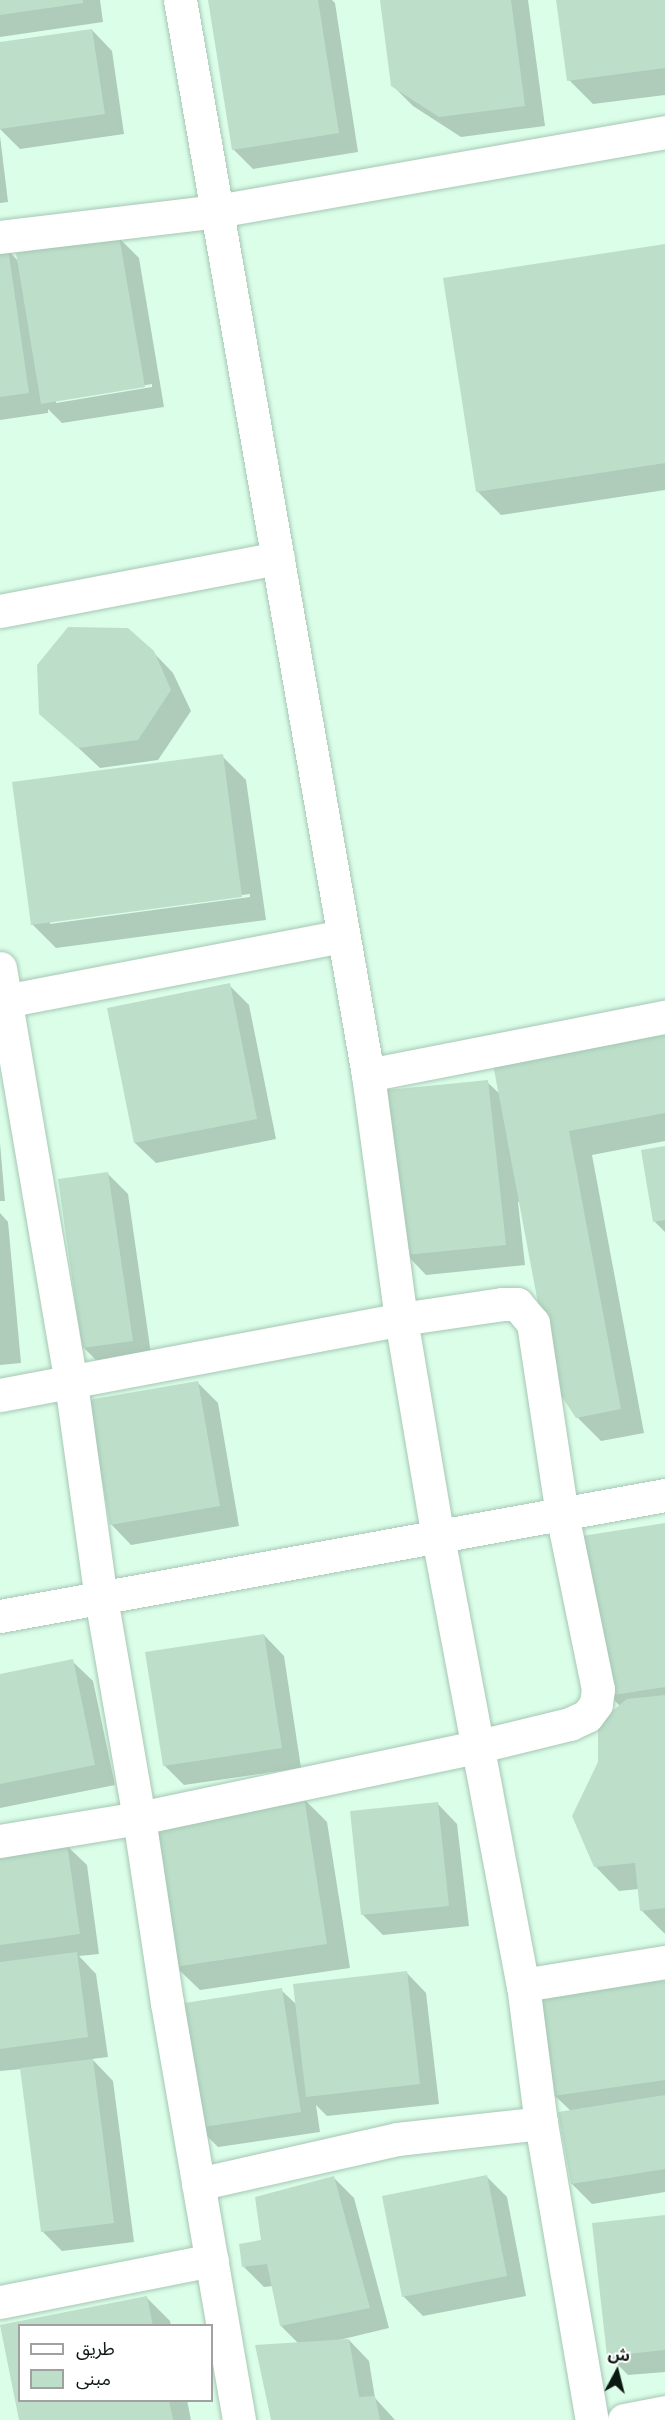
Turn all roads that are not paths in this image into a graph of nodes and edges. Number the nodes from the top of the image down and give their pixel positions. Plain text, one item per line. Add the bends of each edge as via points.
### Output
1 (180, 0) edge
2 (665, 132) edge
3 (218, 211) junction
4 (0, 237) edge
5 (278, 558) junction
6 (0, 611) edge
7 (343, 936) junction
8 (0, 968) edge
9 (3, 1002) edge
10 (665, 1017) edge
11 (368, 1075) junction
12 (401, 1319) junction
13 (71, 1383) junction
14 (0, 1395) edge
15 (665, 1495) edge
16 (562, 1514) junction
17 (438, 1537) junction
18 (101, 1598) junction
19 (0, 1616) edge
20 (476, 1747) junction
21 (140, 1818) junction
22 (0, 1841) edge
23 (665, 1962) edge
24 (523, 1985) junction
25 (541, 2123) junction
26 (198, 2184) junction
27 (212, 2260) junction
28 (0, 2302) edge
29 (665, 2412) edge
30 (239, 2420) edge
31 (592, 2420) edge
32 (624, 2420) edge

1 - 3 street
2 - 3 street
3 - 4 street
3 - 5 street
5 - 6 street
5 - 7 street
7 - 9 street
7 - 11 street
8 - 9 street
9 - 13 street
10 - 11 street
11 - 12 street
12 - 13 street
12 - 16 street via 502,1304 517,1304 527,1313 533,1323
12 - 17 street
13 - 14 street
13 - 18 street
15 - 16 street
16 - 17 street
16 - 20 street via 598,1689 596,1704 587,1716 570,1724
17 - 18 street
17 - 20 street
18 - 19 street
18 - 21 street
20 - 21 street
20 - 24 street
21 - 22 street
21 - 26 street
23 - 24 street
24 - 25 street
25 - 26 street via 397,2139
25 - 31 street
26 - 27 street
27 - 28 street
27 - 30 street
29 - 32 street

